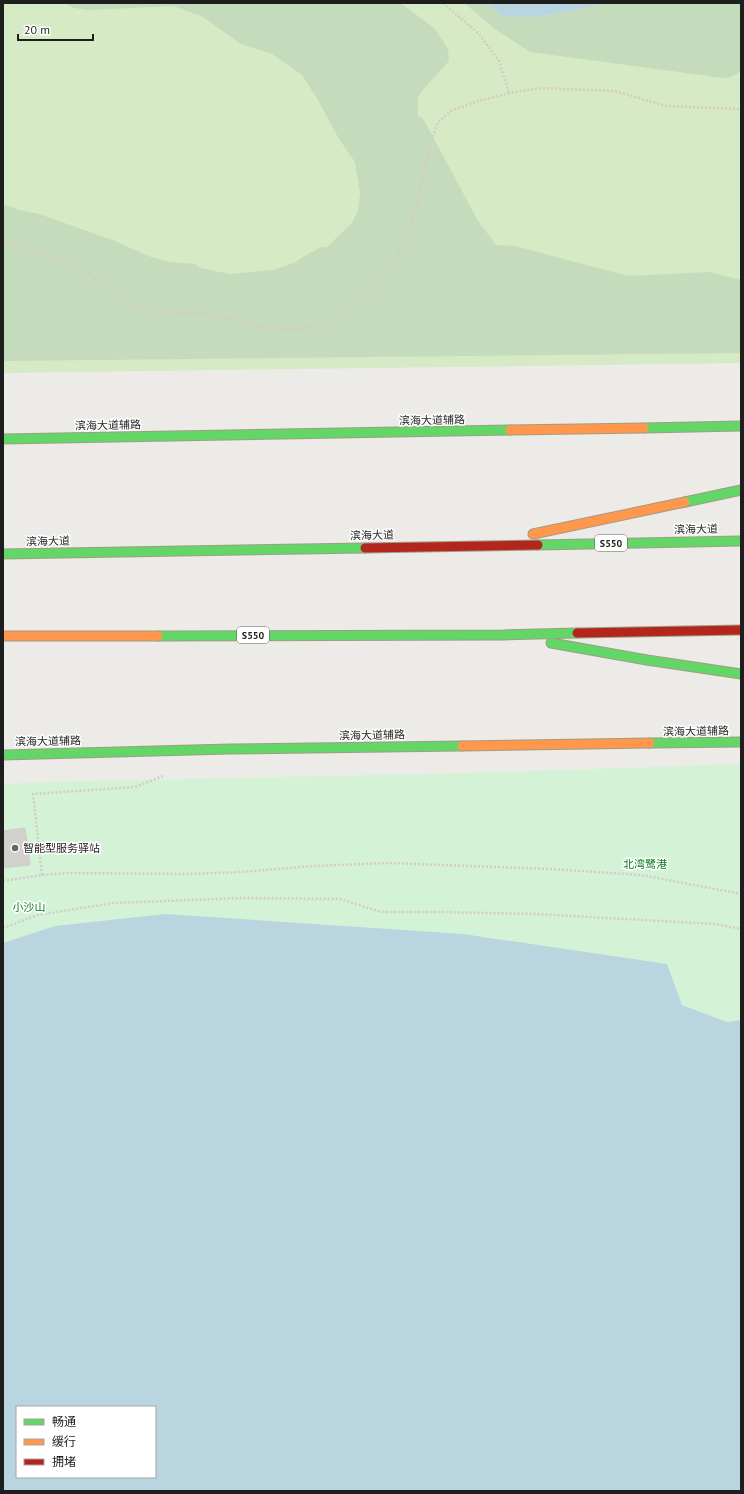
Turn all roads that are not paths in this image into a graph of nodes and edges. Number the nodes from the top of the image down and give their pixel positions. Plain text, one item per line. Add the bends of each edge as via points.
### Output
1 (741, 426) edge
2 (3, 439) edge
3 (741, 490) edge
4 (741, 541) edge
5 (481, 545) junction
6 (3, 554) edge
7 (741, 630) edge
8 (503, 635) junction
9 (3, 636) edge
10 (741, 674) edge
11 (741, 742) edge
12 (3, 755) edge

1 - 2 main road, 滨海大道辅路
3 - 5 main road
4 - 5 main road, 滨海大道 / S550
5 - 6 main road, 滨海大道 / S550
7 - 8 main road, S550
8 - 9 main road, S550
8 - 10 main road
11 - 12 main road, 滨海大道辅路 via 230,749

